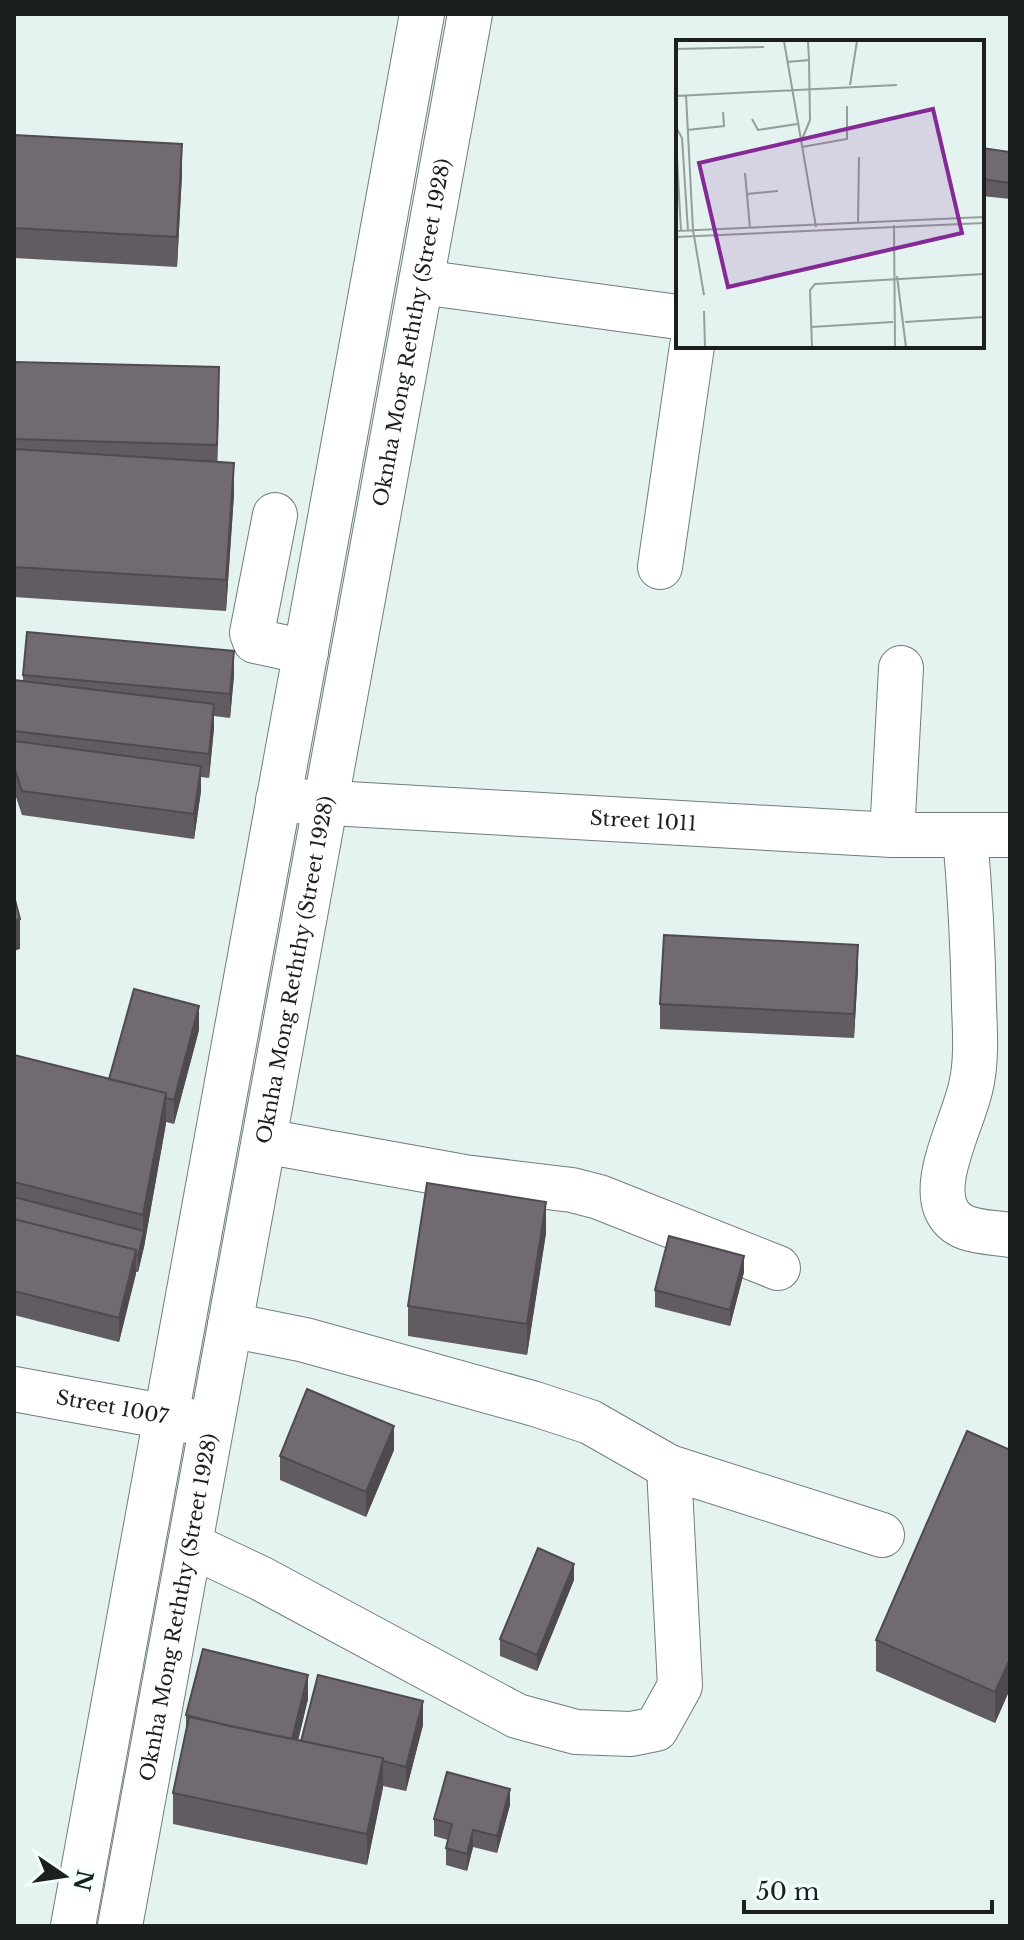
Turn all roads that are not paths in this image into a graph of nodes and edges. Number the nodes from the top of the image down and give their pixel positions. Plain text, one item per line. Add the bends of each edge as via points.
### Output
1 (422, 14) edge
2 (470, 14) edge
3 (421, 282) junction
4 (676, 317) edge
5 (692, 348) edge
6 (275, 515) dead end
7 (660, 567) dead end
8 (306, 652) junction
9 (901, 668) dead end
10 (278, 800) junction
11 (326, 803) junction
12 (892, 835) junction
13 (996, 838) edge
14 (264, 1141) junction
15 (1010, 1235) edge
16 (778, 1268) dead end
17 (230, 1325) junction
18 (14, 1389) edge
19 (166, 1417) junction
20 (211, 1425) junction
21 (669, 1467) junction
22 (882, 1535) dead end
23 (190, 1545) junction
24 (73, 1926) edge
25 (120, 1926) edge

1 - 8 main road
2 - 3 main road, Oknha Mong Reththy (Street 1928)
3 - 4 main road
3 - 11 main road, Oknha Mong Reththy (Street 1928)
5 - 7 main road
6 - 8 main road via 252,633 255,641
8 - 10 main road
9 - 12 main road
10 - 11 main road, Street 1011
10 - 19 main road
11 - 12 main road, Street 1011
11 - 14 main road, Oknha Mong Reththy (Street 1928)
12 - 13 main road, Street 1011
13 - 15 main road via 973,935 972,1083 942,1179 945,1207 961,1228
14 - 16 main road via 464,1177 572,1190
14 - 17 main road, Oknha Mong Reththy (Street 1928)
17 - 20 main road, Oknha Mong Reththy (Street 1928)
17 - 21 main road via 305,1340 535,1404 590,1422
18 - 19 main road, Street 1007
19 - 20 main road, Street 1007
19 - 24 main road
20 - 23 main road, Oknha Mong Reththy (Street 1928)
21 - 22 main road
21 - 23 main road via 680,1686 656,1729 631,1734 576,1732 517,1716
23 - 25 main road, Oknha Mong Reththy (Street 1928)

